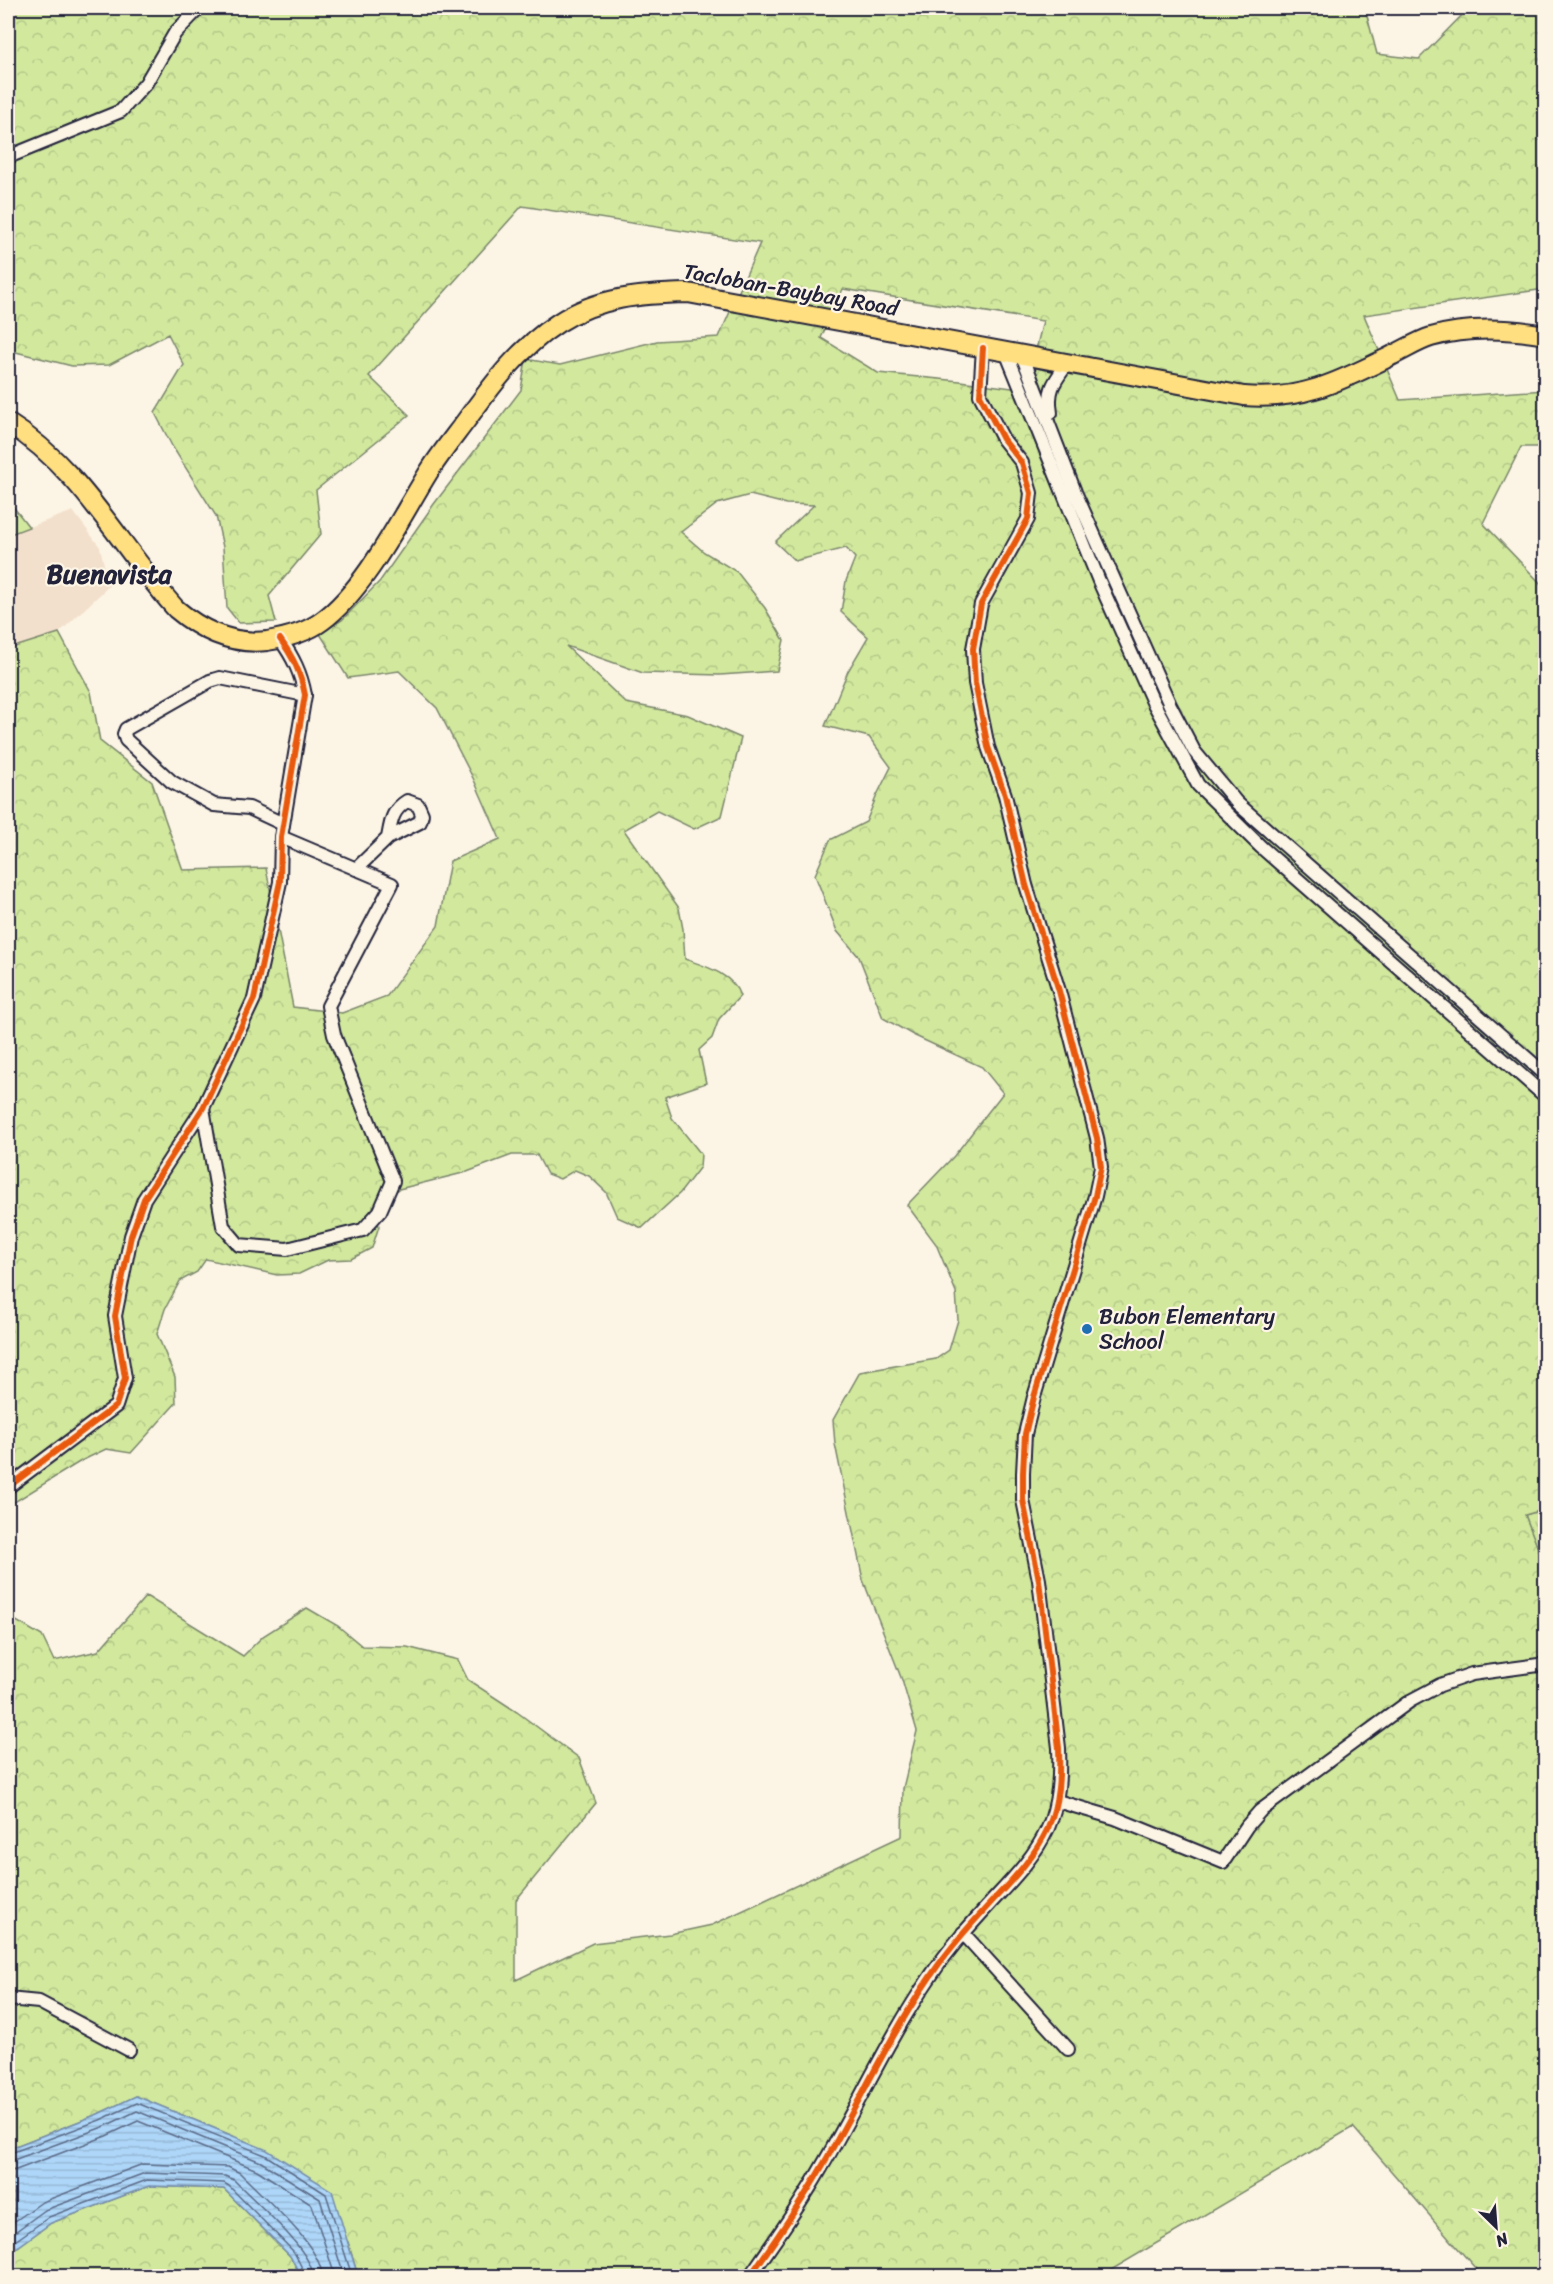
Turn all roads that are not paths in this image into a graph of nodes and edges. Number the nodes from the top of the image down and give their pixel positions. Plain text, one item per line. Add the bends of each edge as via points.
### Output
1 (199, 8) edge
2 (8, 157) edge
3 (1545, 335) edge
4 (983, 348) junction
5 (1014, 354) junction
6 (1067, 363) junction
7 (8, 423) edge
8 (1057, 444) junction
9 (1070, 494) junction
10 (280, 639) junction
11 (305, 695) junction
12 (282, 830) junction
13 (388, 838) dead end
14 (356, 869) junction
15 (1545, 1075) edge
16 (1545, 1096) edge
17 (203, 1108) junction
18 (8, 1486) edge
19 (1545, 1664) edge
20 (1057, 1801) junction
21 (963, 1933) junction
22 (8, 2000) edge
23 (1068, 2049) dead end
24 (129, 2050) dead end
25 (750, 2277) edge

1 - 2 street via 175,33 147,83 122,111
3 - 6 highway, Tacloban-Baybay Road via 1491,328 1430,338 1332,385 1267,398
4 - 5 highway, Tacloban-Baybay Road
4 - 10 highway, Tacloban-Baybay Road via 688,292 619,297 576,312 520,352 490,388 432,467 367,572 338,609 302,633
4 - 20 street via 980,394 1003,439 1022,463 1031,493 1028,519 981,604 973,649 975,683 988,747 1059,991 1101,1167 1025,1434 1023,1500 1039,1580 1059,1748
5 - 6 highway, Tacloban-Baybay Road
5 - 8 street
5 - 9 street
6 - 8 street via 1051,388 1049,399
7 - 10 highway, Tacloban-Baybay Road via 28,435 76,482 160,592 193,624 235,640
8 - 9 street
9 - 15 street via 1194,751 1237,803
9 - 16 street via 1099,581 1153,702 1198,785 1261,847
10 - 11 street via 294,658
11 - 12 street
11 - 12 street via 220,678 126,729 124,734 172,782 214,805 249,808
12 - 14 street
12 - 17 street via 280,882 254,999
13 - 14 street
14 - 17 street via 392,884 328,1006 334,1035 393,1181 380,1211 363,1230 287,1249 239,1245 223,1226
17 - 18 street via 144,1199 131,1236 115,1316 124,1378 116,1406
19 - 20 street via 1472,1674 1410,1701 1260,1811 1223,1862 1115,1818
20 - 21 street via 1034,1853
21 - 23 street
21 - 25 street via 902,2020 820,2171
22 - 24 street via 39,2002

